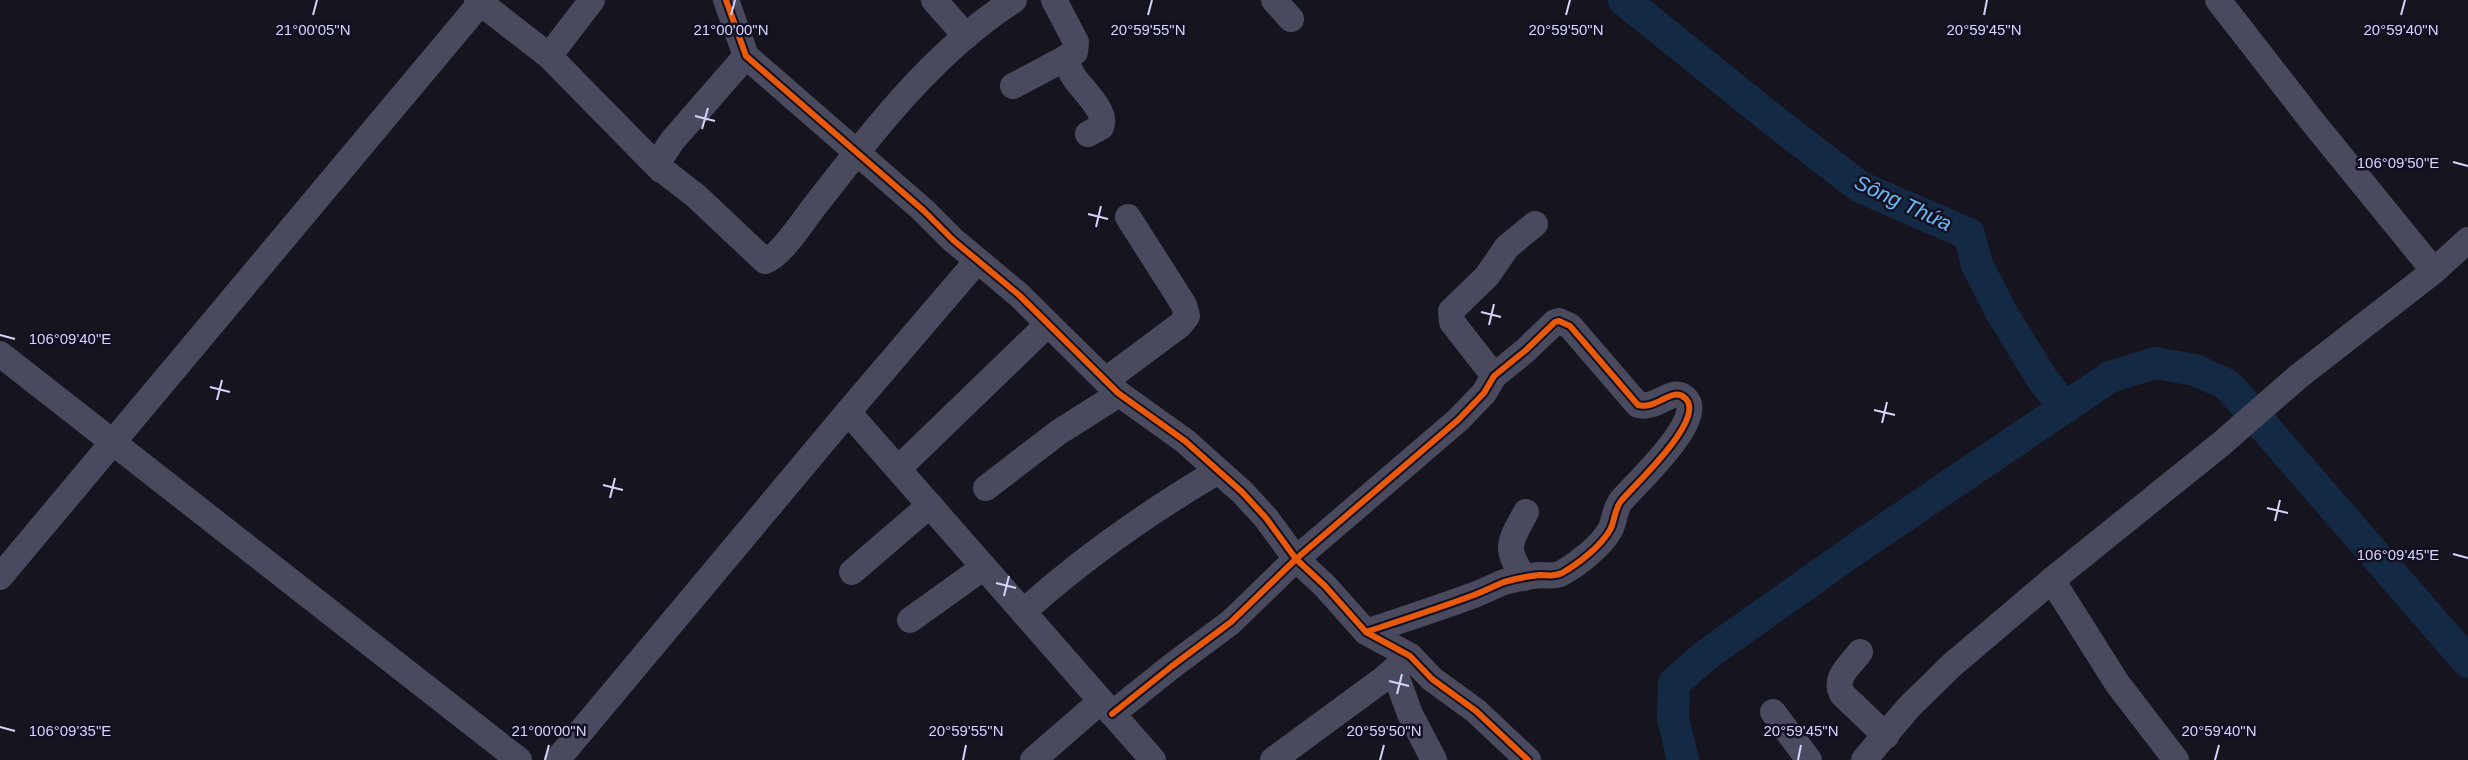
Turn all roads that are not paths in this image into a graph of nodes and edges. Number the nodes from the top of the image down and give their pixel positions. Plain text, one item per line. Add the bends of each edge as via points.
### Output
1 (592, 0) edge
2 (726, 0) edge
3 (934, 0) edge
4 (1014, 0) edge
5 (1054, 0) edge
6 (1274, 0) edge
7 (2218, 0) edge
8 (480, 1) edge
9 (1291, 19) dead end
10 (966, 36) junction
11 (549, 56) junction
12 (746, 56) junction
13 (1064, 59) junction
14 (1013, 86) dead end
15 (1088, 134) dead end
16 (856, 153) junction
17 (661, 170) junction
18 (1128, 217) dead end
19 (1535, 224) dead end
20 (2468, 240) edge
21 (977, 261) junction
22 (2434, 271) junction
23 (1047, 325) junction
24 (0, 354) edge
25 (1494, 376) junction
26 (1112, 386) junction
27 (848, 412) junction
28 (112, 443) junction
29 (899, 468) junction
30 (1218, 471) junction
31 (986, 488) dead end
32 (930, 505) junction
33 (1526, 512) dead end
34 (1296, 560) junction
35 (984, 567) junction
36 (852, 572) dead end
37 (0, 577) edge
38 (1524, 578) junction
39 (2052, 580) junction
40 (1023, 612) junction
41 (909, 620) dead end
42 (1366, 632) junction
43 (1860, 652) dead end
44 (1402, 663) junction
45 (1107, 708) junction
46 (1773, 712) dead end
47 (1886, 736) junction
48 (519, 760) edge
49 (557, 760) edge
50 (1033, 760) edge
51 (1153, 760) edge
52 (1273, 760) edge
53 (1434, 760) edge
54 (1528, 760) edge
55 (1809, 760) edge
56 (1864, 760) edge
57 (2176, 760) edge

1 - 11 street
2 - 12 street
3 - 10 street
4 - 10 street
5 - 13 street via 1076,42 1075,52
6 - 9 street
7 - 22 street
8 - 11 street
8 - 28 street
10 - 16 street via 939,58
11 - 17 street
12 - 16 street
12 - 17 street via 672,141 661,158
13 - 14 street
13 - 15 street via 1103,120 1101,127
16 - 17 street via 781,249 765,261 696,196
16 - 21 street
18 - 26 street via 1184,305 1187,316
19 - 25 street via 1507,247 1487,276 1451,311 1452,322
20 - 22 street
21 - 23 street via 1019,295
21 - 27 street
22 - 39 street via 2299,376
23 - 26 street
23 - 29 street
24 - 28 street
25 - 34 street via 1484,393 1458,420
25 - 38 street via 1559,321 1570,326 1638,405 1648,407 1678,395 1688,403 1678,437 1618,504 1605,537 1560,574
26 - 30 street
26 - 31 street via 1108,401 1059,432
27 - 29 street
27 - 49 street
28 - 37 street
28 - 48 street
29 - 32 street
30 - 34 street via 1252,502
30 - 40 street via 1137,520
32 - 35 street
32 - 36 street
33 - 38 street via 1510,546
34 - 42 street
34 - 45 street via 1231,622
35 - 40 street
35 - 41 street
38 - 42 street via 1503,582
39 - 47 street via 1952,665
39 - 57 street via 2116,683
40 - 45 street
42 - 44 street
43 - 47 street via 1840,676 1839,688
44 - 52 street
44 - 53 street via 1410,714
44 - 54 street via 1476,711
45 - 50 street
45 - 51 street
46 - 55 street
47 - 56 street

